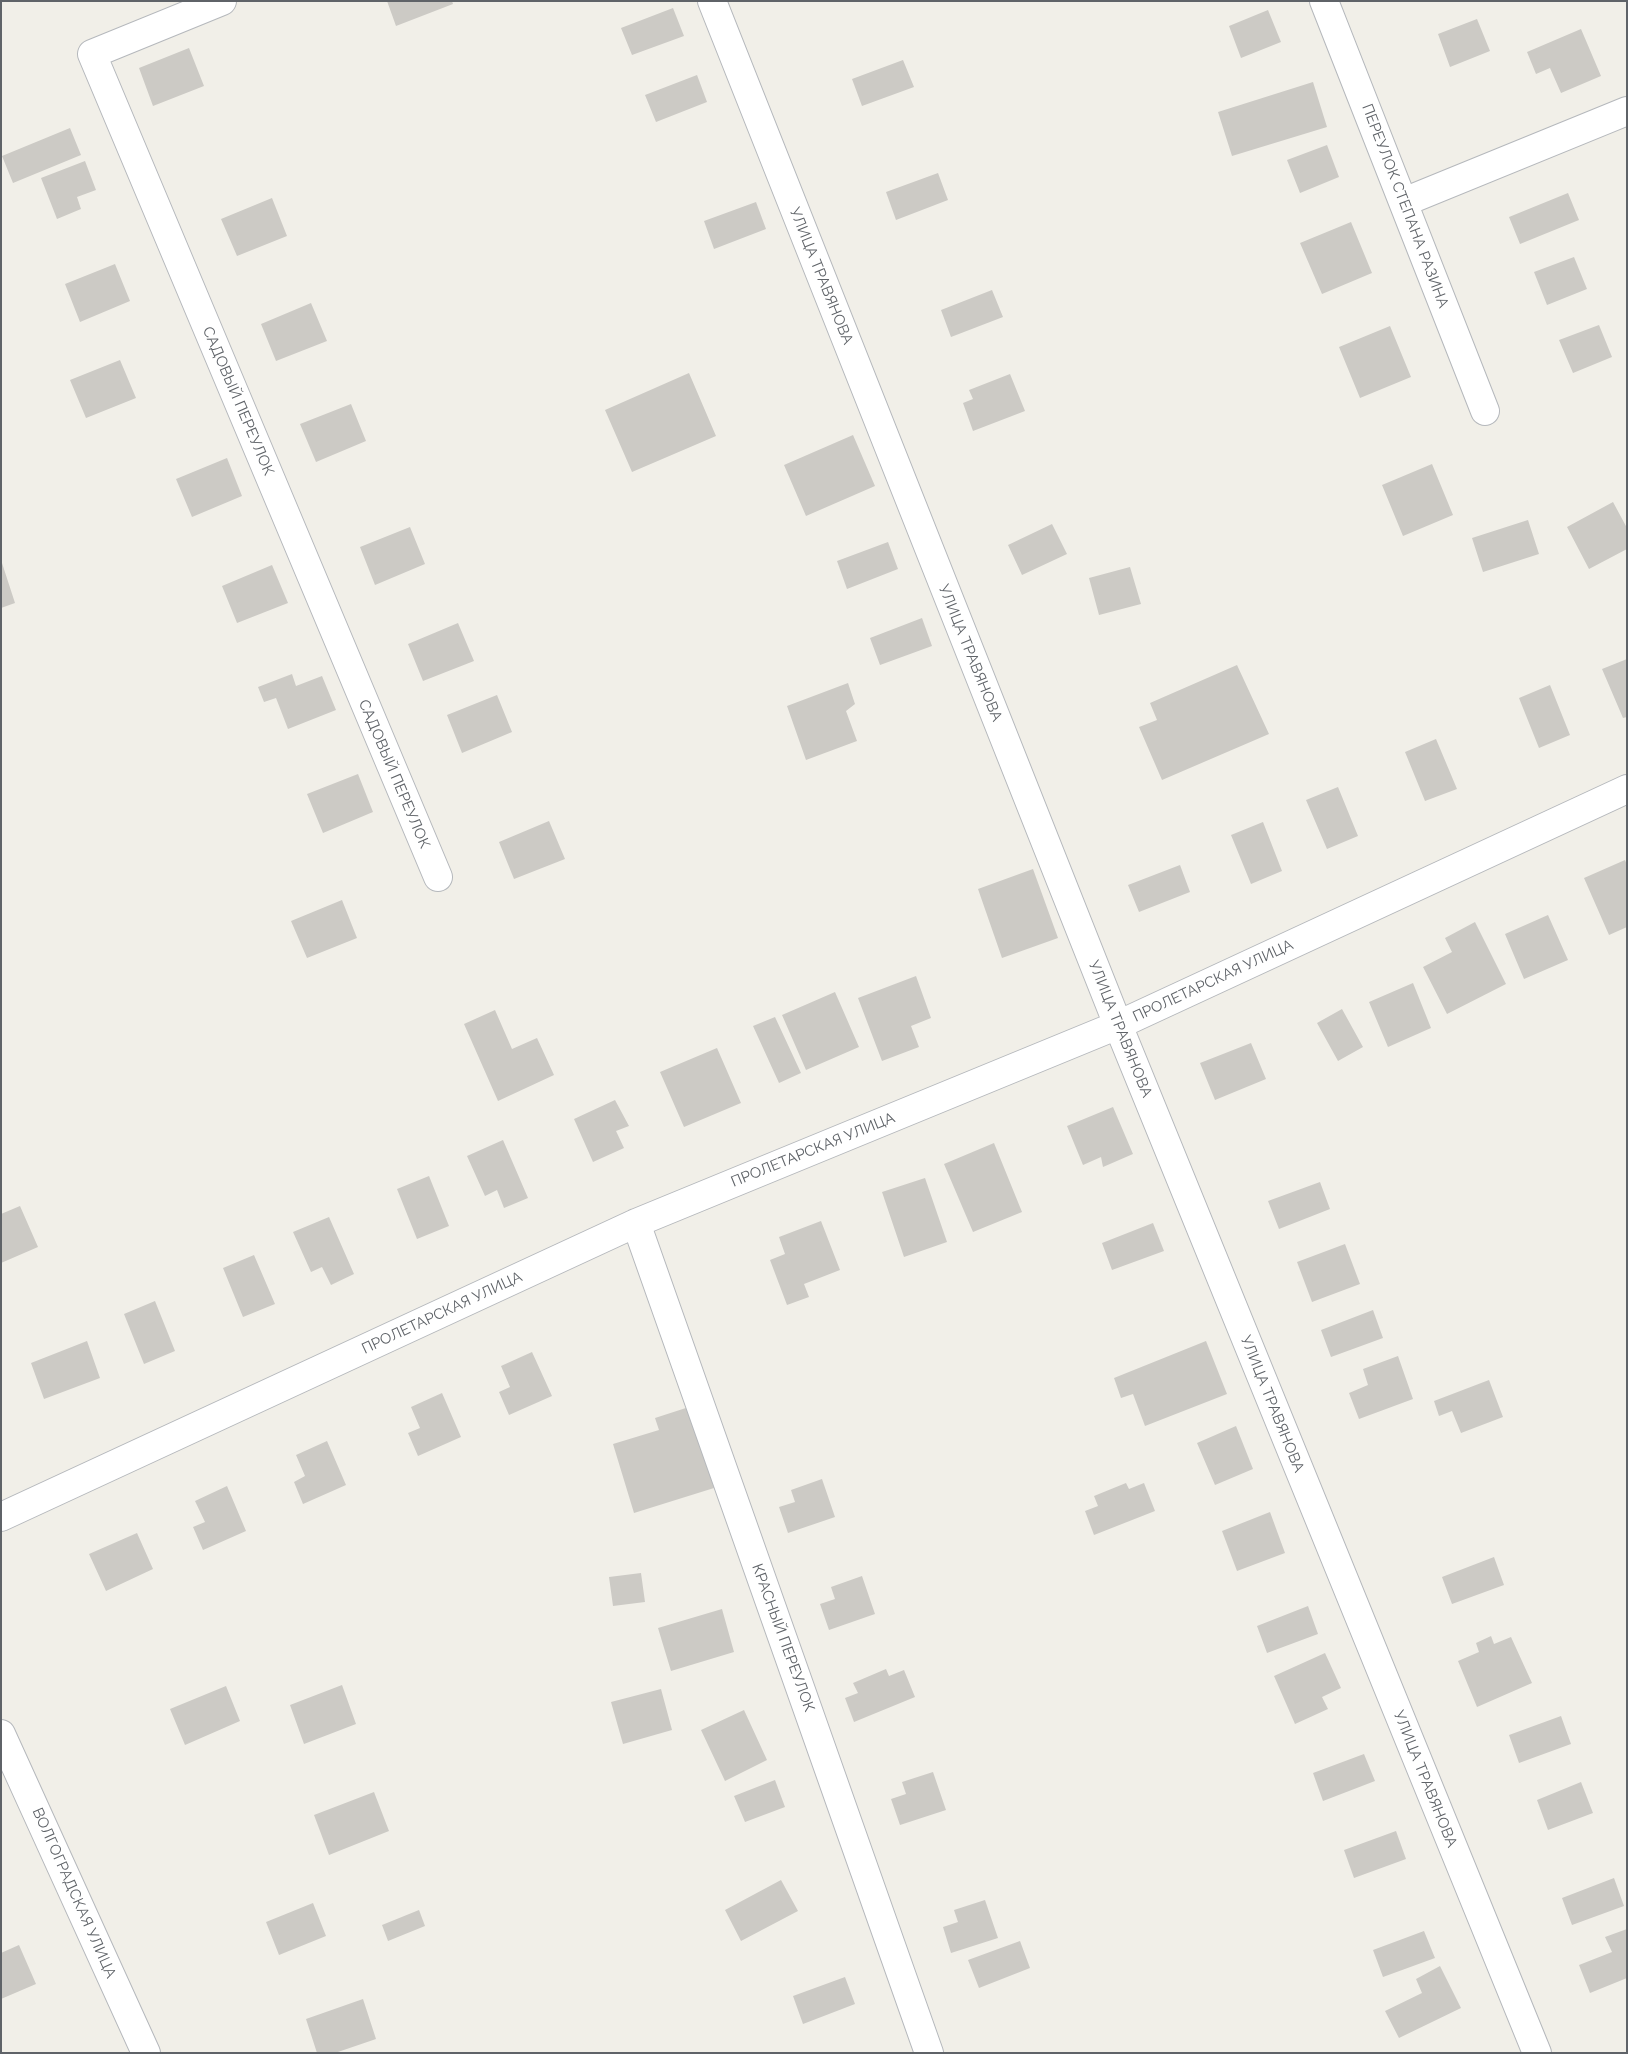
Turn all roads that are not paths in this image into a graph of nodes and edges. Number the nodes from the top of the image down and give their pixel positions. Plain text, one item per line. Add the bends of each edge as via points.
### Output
1 (222, 1) edge
2 (712, 1) edge
3 (1324, 1) edge
4 (1627, 111) edge
5 (1404, 202) junction
6 (1485, 411) dead end
7 (1627, 789) edge
8 (438, 877) dead end
9 (1118, 1025) junction
10 (636, 1223) junction
11 (1, 1517) edge
12 (1, 1734) edge
13 (146, 2053) edge
14 (930, 2053) edge
15 (1537, 2053) edge

1 - 8 street, САДОВЫЙ ПЕРЕУЛОК via 92,54
2 - 9 street, УЛИЦА ТРАВЯНОВА
3 - 5 street, ПЕРЕУЛОК СТЕПАНА РАЗИНА
4 - 5 street
5 - 6 street, ПЕРЕУЛОК СТЕПАНА РАЗИНА
7 - 9 street, ПРОЛЕТАРСКАЯ УЛИЦА
9 - 10 street, ПРОЛЕТАРСКАЯ УЛИЦА
9 - 15 street, УЛИЦА ТРАВЯНОВА
10 - 11 street, ПРОЛЕТАРСКАЯ УЛИЦА
10 - 14 street, КРАСНЫЙ ПЕРЕУЛОК
12 - 13 street, ВОЛГОГРАДСКАЯ УЛИЦА

